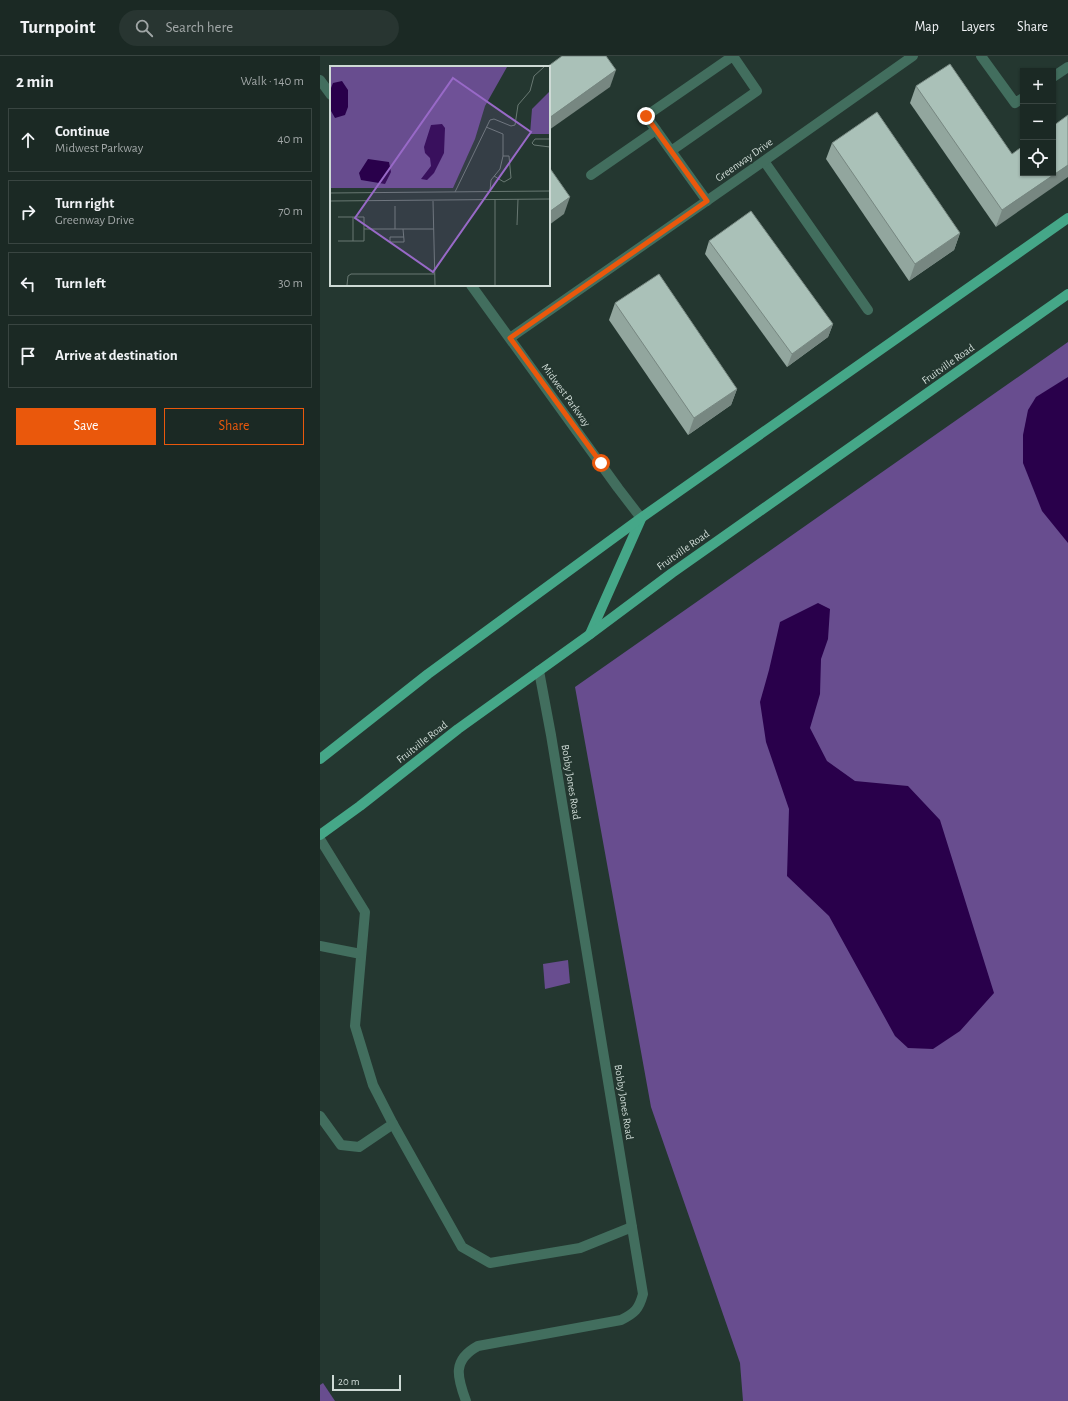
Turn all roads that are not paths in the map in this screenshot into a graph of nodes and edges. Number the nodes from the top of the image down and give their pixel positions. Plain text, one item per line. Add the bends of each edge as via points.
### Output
1 (913, 56) edge
2 (981, 56) edge
3 (1068, 66) edge
4 (1056, 75) edge
5 (320, 80) edge
6 (330, 94) edge
7 (1020, 100) edge
8 (656, 130) junction
9 (671, 151) junction
10 (764, 161) junction
11 (591, 175) dead end
12 (707, 201) junction
13 (1068, 218) edge
14 (472, 286) edge
15 (1068, 294) edge
16 (868, 310) dead end
17 (510, 338) junction
18 (641, 518) junction
19 (589, 635) junction
20 (539, 671) junction
21 (320, 759) edge
22 (320, 835) edge
23 (320, 839) edge
24 (320, 946) edge
25 (362, 954) junction
26 (320, 1116) edge
27 (392, 1124) junction
28 (632, 1227) junction
29 (466, 1401) edge

1 - 10 street, Greenway Drive
2 - 7 street via 1015,103
3 - 4 street
5 - 6 street
8 - 9 street
8 - 9 street via 646,116 733,56 757,91
8 - 11 street
9 - 12 street
10 - 12 street, Greenway Drive
10 - 16 street
12 - 17 street, Greenway Drive
13 - 18 main road
14 - 17 street, Midwest Parkway
15 - 19 main road, Fruitville Road via 672,573
17 - 18 street, Midwest Parkway
18 - 19 main road
18 - 21 main road via 428,674
19 - 20 main road, Fruitville Road
20 - 22 main road, Fruitville Road via 458,729
20 - 28 street, Bobby Jones Road
23 - 25 street via 365,912
24 - 25 street
25 - 27 street via 355,1026 373,1085
26 - 27 street via 341,1145 359,1147
27 - 28 street via 462,1247 490,1263 580,1248
28 - 29 street, Bobby Jones Road via 643,1294 640,1306 632,1315 621,1320 478,1346 468,1351 461,1361 458,1372

